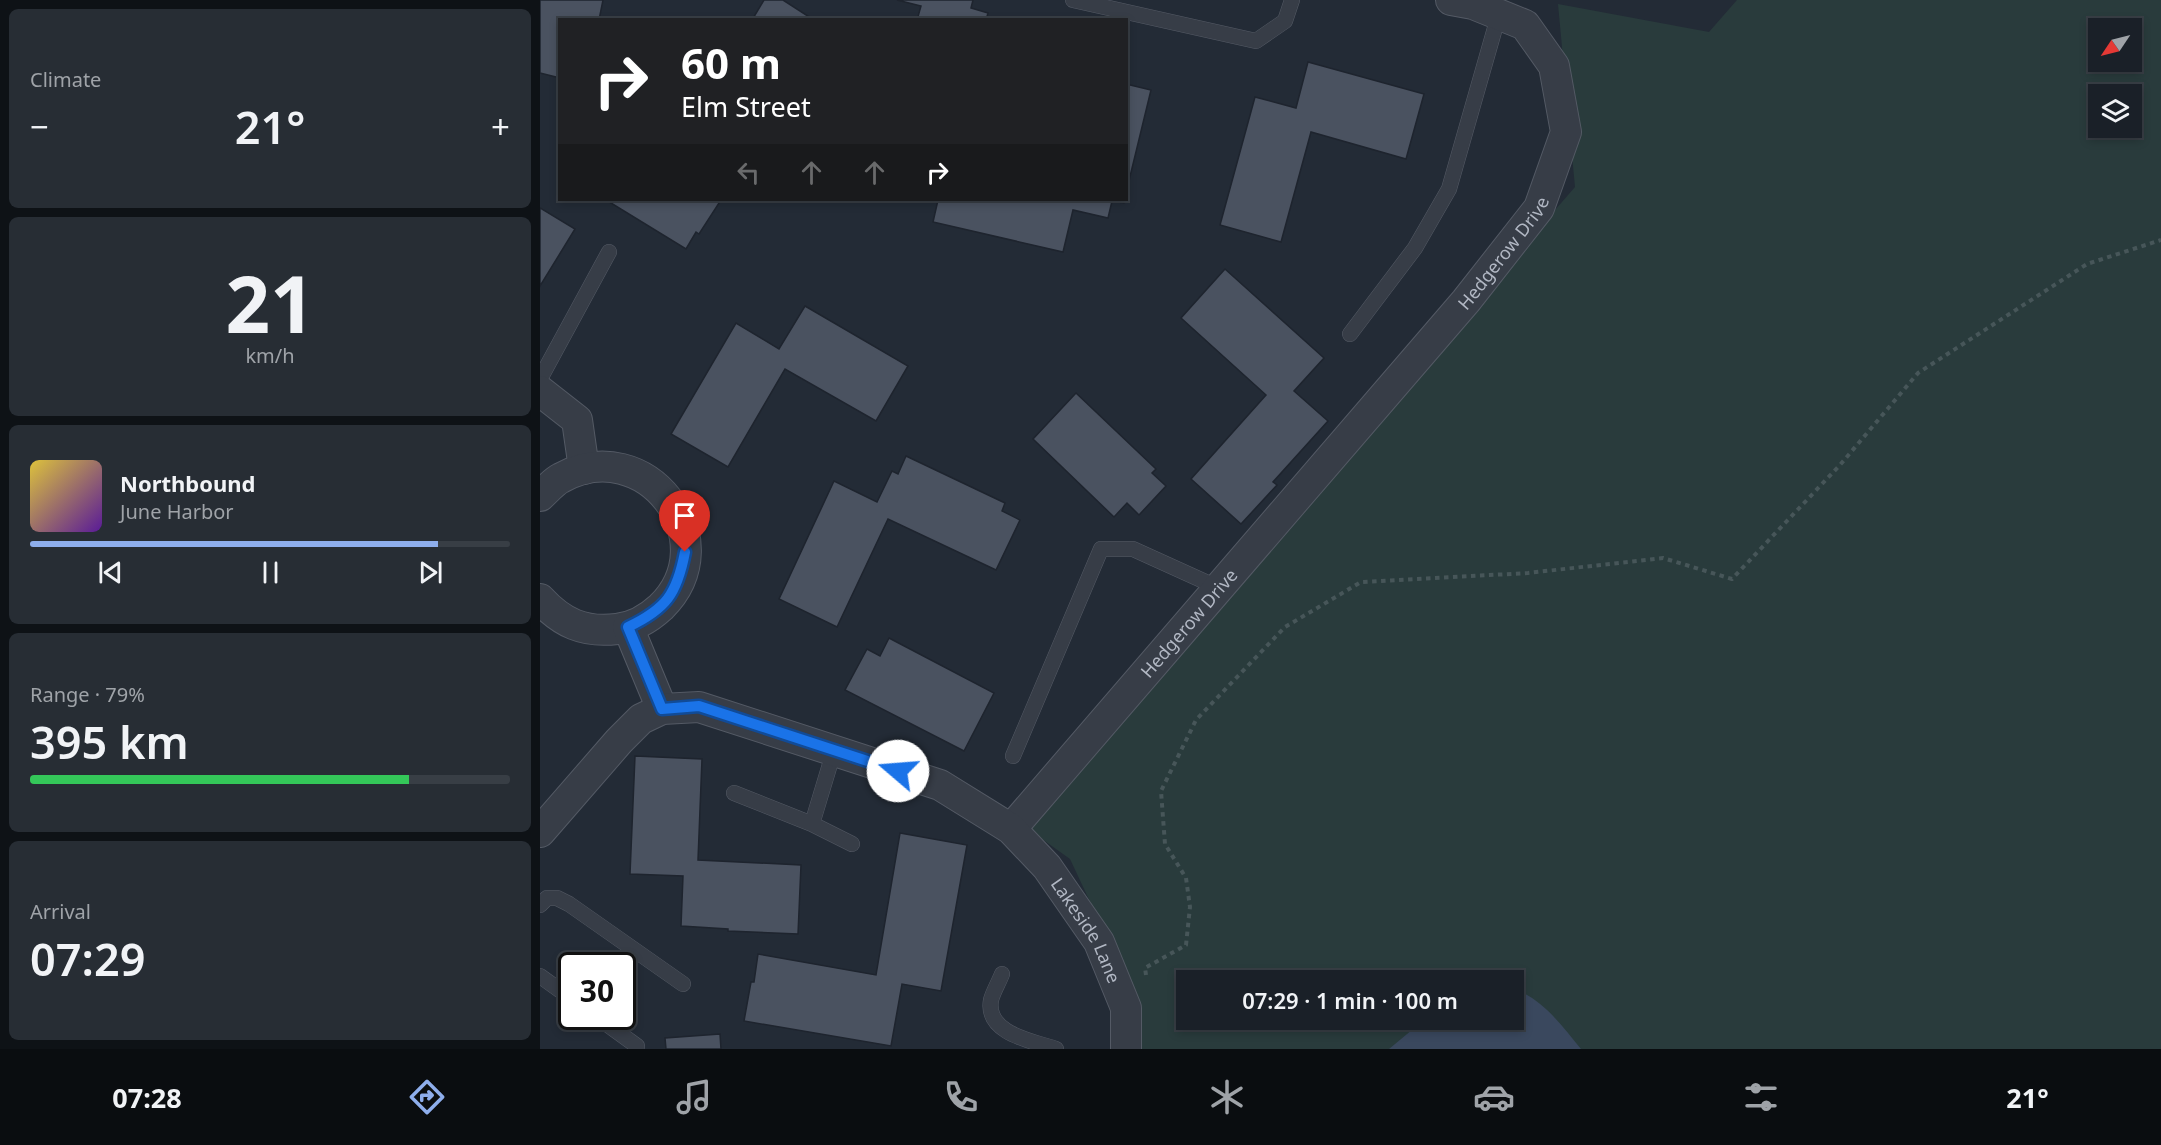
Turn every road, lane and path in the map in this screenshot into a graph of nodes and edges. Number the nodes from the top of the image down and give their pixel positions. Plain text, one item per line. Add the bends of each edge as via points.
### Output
1 (1073, 0) edge
2 (1292, 0) edge
3 (1451, 0) edge
4 (1499, 14) junction
5 (2161, 240) edge
6 (609, 252) dead end
7 (1350, 334) dead end
8 (540, 379) edge
9 (540, 392) edge
10 (584, 468) junction
11 (540, 496) edge
12 (1219, 588) junction
13 (540, 599) edge
14 (628, 627) junction
15 (662, 709) junction
16 (834, 751) junction
17 (1012, 756) dead end
18 (734, 793) dead end
19 (812, 824) junction
20 (1011, 829) junction
21 (540, 832) edge
22 (852, 844) dead end
23 (540, 905) edge
24 (1002, 974) dead end
25 (540, 976) edge
26 (1147, 978) dead end
27 (683, 984) dead end
28 (558, 989) edge
29 (615, 1030) edge
30 (637, 1046) dead end
31 (1056, 1049) edge
32 (1126, 1049) edge

1 - 2 lane via 1256,41 1284,21
3 - 4 street, Hedgerow Drive
4 - 7 lane via 1449,189 1415,248
4 - 12 street, Hedgerow Drive via 1526,25 1554,66 1566,132 1539,208 1466,301
5 - 26 path via 2087,264 1918,374 1840,465 1732,579 1663,558 1528,573 1361,582 1285,627 1196,720 1161,791 1165,844 1186,878 1190,907 1186,945 1145,968
6 - 8 lane
9 - 10 street via 577,420
10 - 11 street via 560,478
10 - 14 street via 634,472 655,485 672,504 683,527 681,577 669,599 650,616
12 - 17 lane via 1133,549 1101,549
12 - 20 street, Hedgerow Drive
13 - 14 street via 553,614 576,626 602,631
14 - 15 street
15 - 16 street via 699,706
15 - 21 street via 641,719 619,741
16 - 19 lane
16 - 20 street via 940,785
18 - 19 lane
19 - 22 lane
20 - 32 street, Lakeside Lane via 1047,867 1099,942 1126,1008
23 - 27 lane via 547,898 569,904
24 - 31 lane via 991,1001 994,1020 1010,1034
25 - 28 lane
29 - 30 lane

